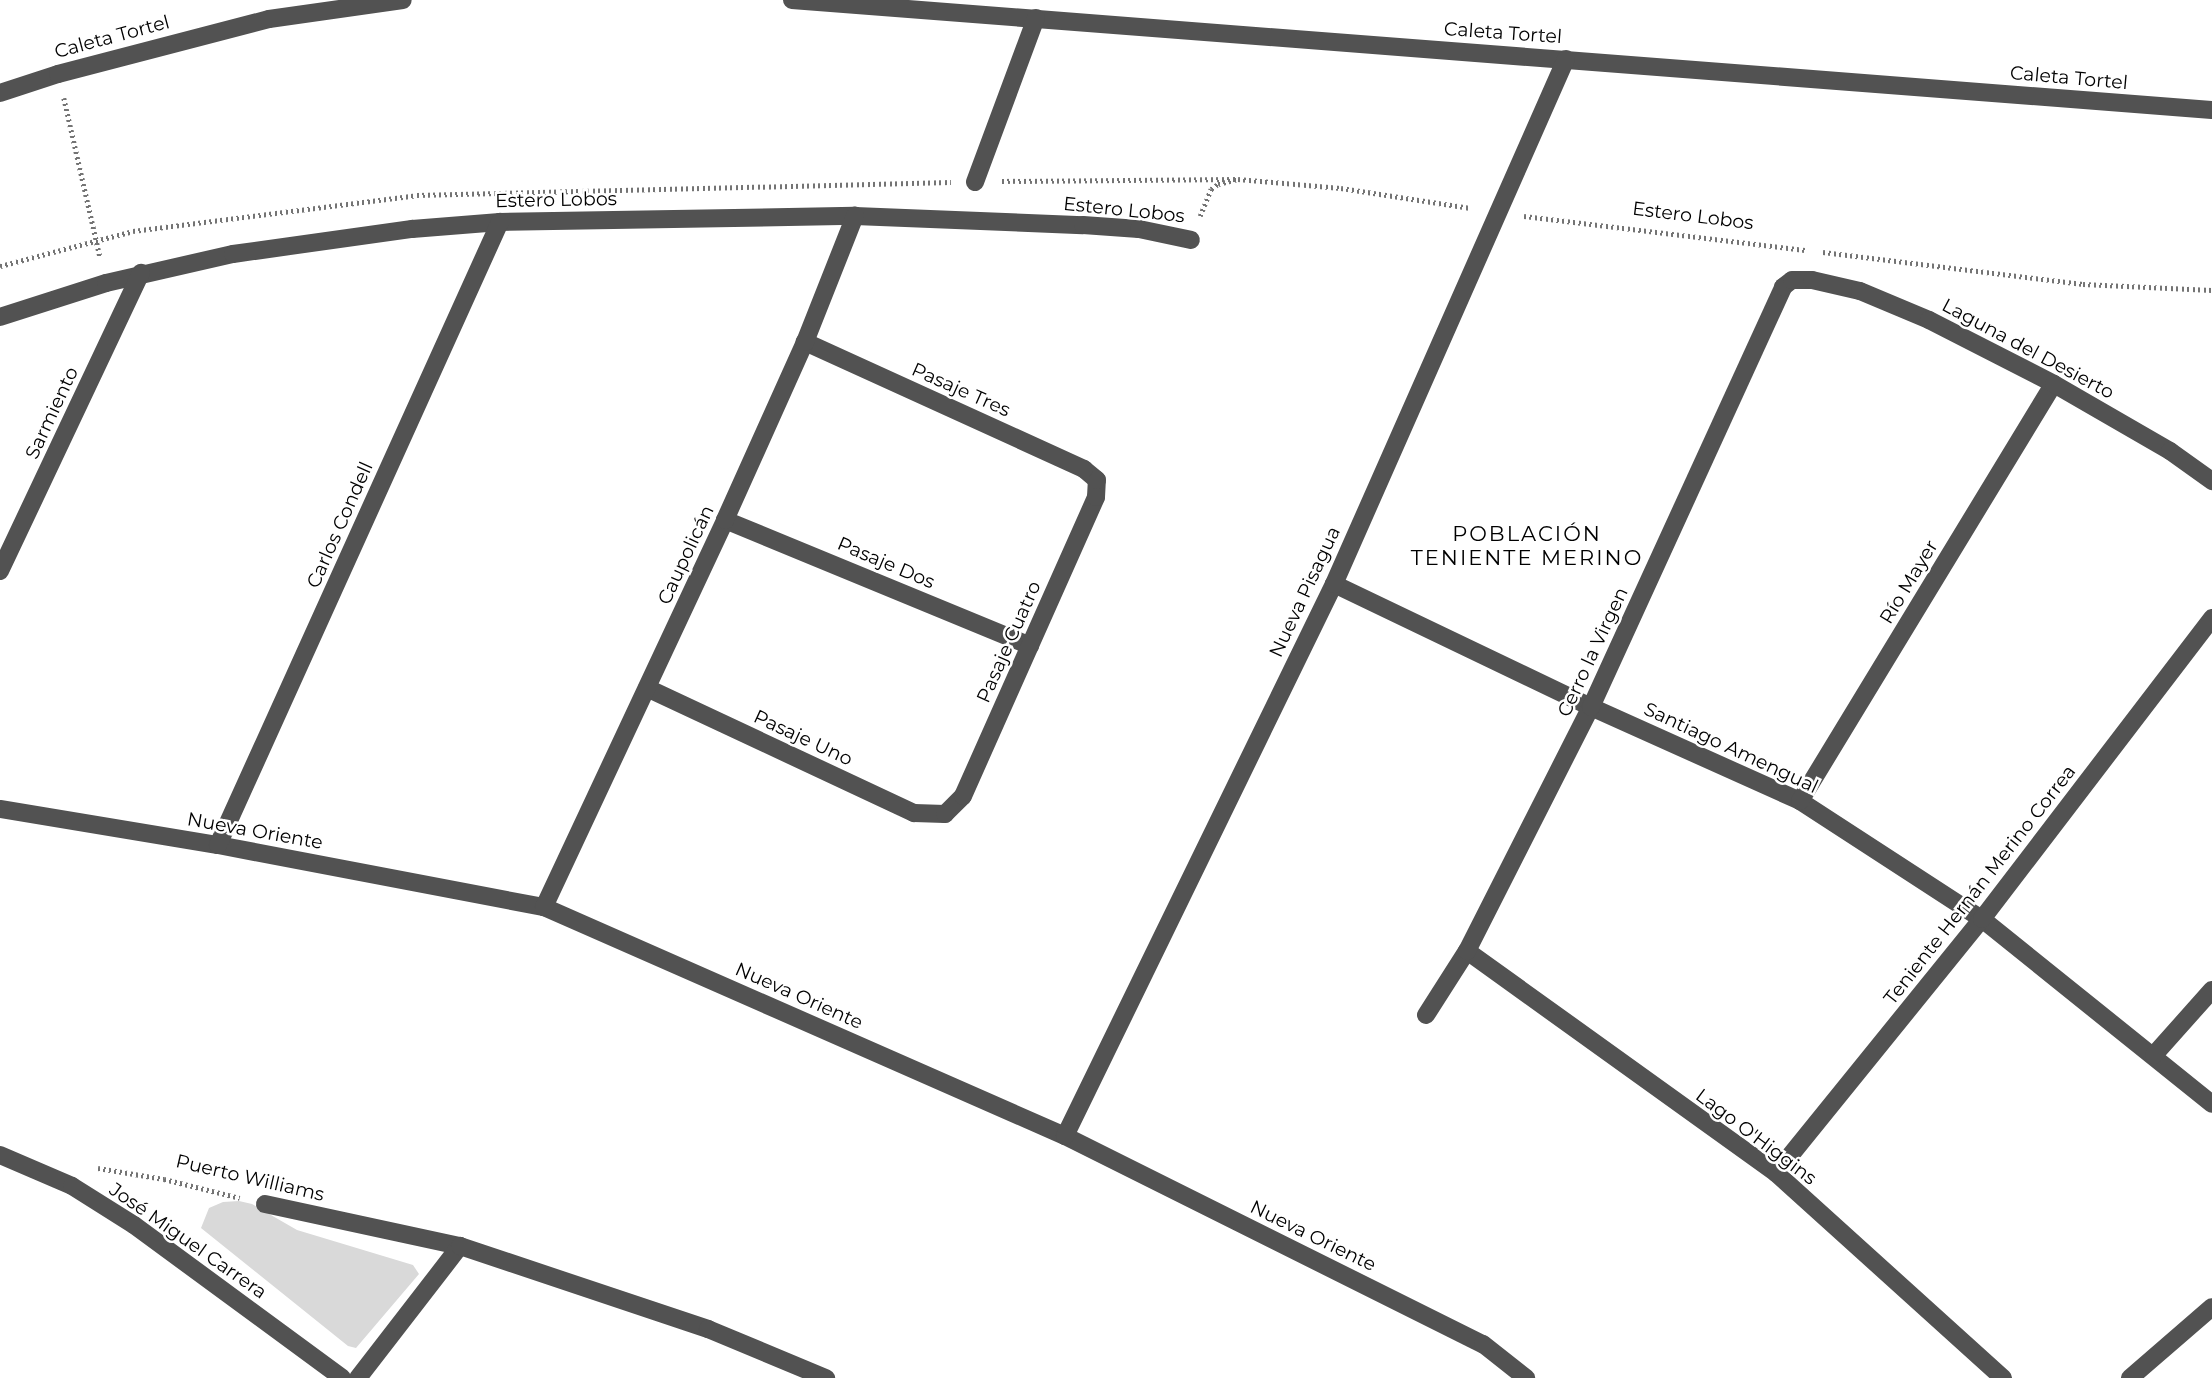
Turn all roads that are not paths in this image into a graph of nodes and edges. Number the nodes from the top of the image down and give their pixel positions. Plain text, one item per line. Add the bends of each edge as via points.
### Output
1 (403, 0) edge
2 (792, 0) edge
3 (1036, 18) junction
4 (1566, 59) junction
5 (0, 93) edge
6 (2212, 110) edge
7 (975, 182) dead end
8 (855, 216) junction
9 (500, 222) junction
10 (1191, 240) road end
11 (141, 273) junction
12 (1812, 280) joint
13 (0, 317) edge
14 (805, 342) junction
15 (2054, 384) junction
16 (1097, 480) joint
17 (2212, 481) edge
18 (725, 520) junction
19 (0, 571) edge
20 (1334, 584) junction
21 (2212, 618) edge
22 (1030, 646) junction
23 (647, 688) junction
24 (1591, 707) junction
25 (1800, 801) junction
26 (0, 809) edge
27 (945, 814) joint
28 (218, 845) junction
29 (544, 907) junction
30 (1983, 919) junction
31 (1466, 951) junction
32 (2212, 990) edge
33 (1426, 1015) dead end
34 (2154, 1055) junction
35 (2212, 1104) edge
36 (1065, 1136) junction
37 (0, 1155) edge
38 (1776, 1173) junction
39 (265, 1204) road end
40 (460, 1246) junction
41 (2212, 1307) edge
42 (342, 1378) edge
43 (358, 1378) edge
44 (826, 1378) edge
45 (1526, 1378) edge
46 (2003, 1378) edge
47 (2130, 1378) edge

1 - 5 street, Caleta Tortel via 269,19
2 - 3 street, Caleta Tortel
3 - 4 street, Caleta Tortel
3 - 7 street
4 - 6 street, Caleta Tortel
4 - 20 street, Nueva Pisagua
8 - 9 street, Estero Lobos
8 - 10 street, Estero Lobos via 1083,225 1139,229
8 - 14 street, Caupolicán
9 - 11 street, Estero Lobos via 308,243
9 - 28 street, Carlos Condell
11 - 13 street, Estero Lobos
11 - 19 street, Sarmiento
12 - 15 street, Laguna del Desierto via 1895,305
12 - 24 street, Cerro la Virgen via 1792,280 1783,287
14 - 16 street, Pasaje Tres via 1084,469
14 - 18 street, Caupolicán
15 - 17 street, Laguna del Desierto via 2171,451
15 - 25 street, Río Mayer
16 - 22 street, Pasaje Cuatro via 1096,497
18 - 22 street, Pasaje Dos
18 - 23 street, Caupolicán
20 - 24 street, Santiago Amengual
20 - 36 street, Nueva Pisagua
21 - 30 street, Teniente Hernán Merino Correa
22 - 27 street, Pasaje Cuatro via 963,796
23 - 27 street, Pasaje Uno via 914,813
23 - 29 street, Caupolicán
24 - 25 street, Santiago Amengual
24 - 31 street, Cerro la Virgen
25 - 30 street, Santiago Amengual
26 - 28 street, Nueva Oriente
28 - 29 street, Nueva Oriente
29 - 36 street, Nueva Oriente
30 - 34 street, Santiago Amengual
30 - 38 street, Teniente Hernán Merino Correa
31 - 33 street, Cerro la Virgen
31 - 38 street, Lago O'Higgins
32 - 34 street
34 - 35 street, Santiago Amengual
36 - 45 street, Nueva Oriente via 1483,1344
37 - 42 street, José Miguel Carrera via 72,1186 134,1225
38 - 46 street, Lago O'Higgins
39 - 40 street, Puerto Williams
40 - 43 street
40 - 44 street, Puerto Williams via 708,1329
41 - 47 street

